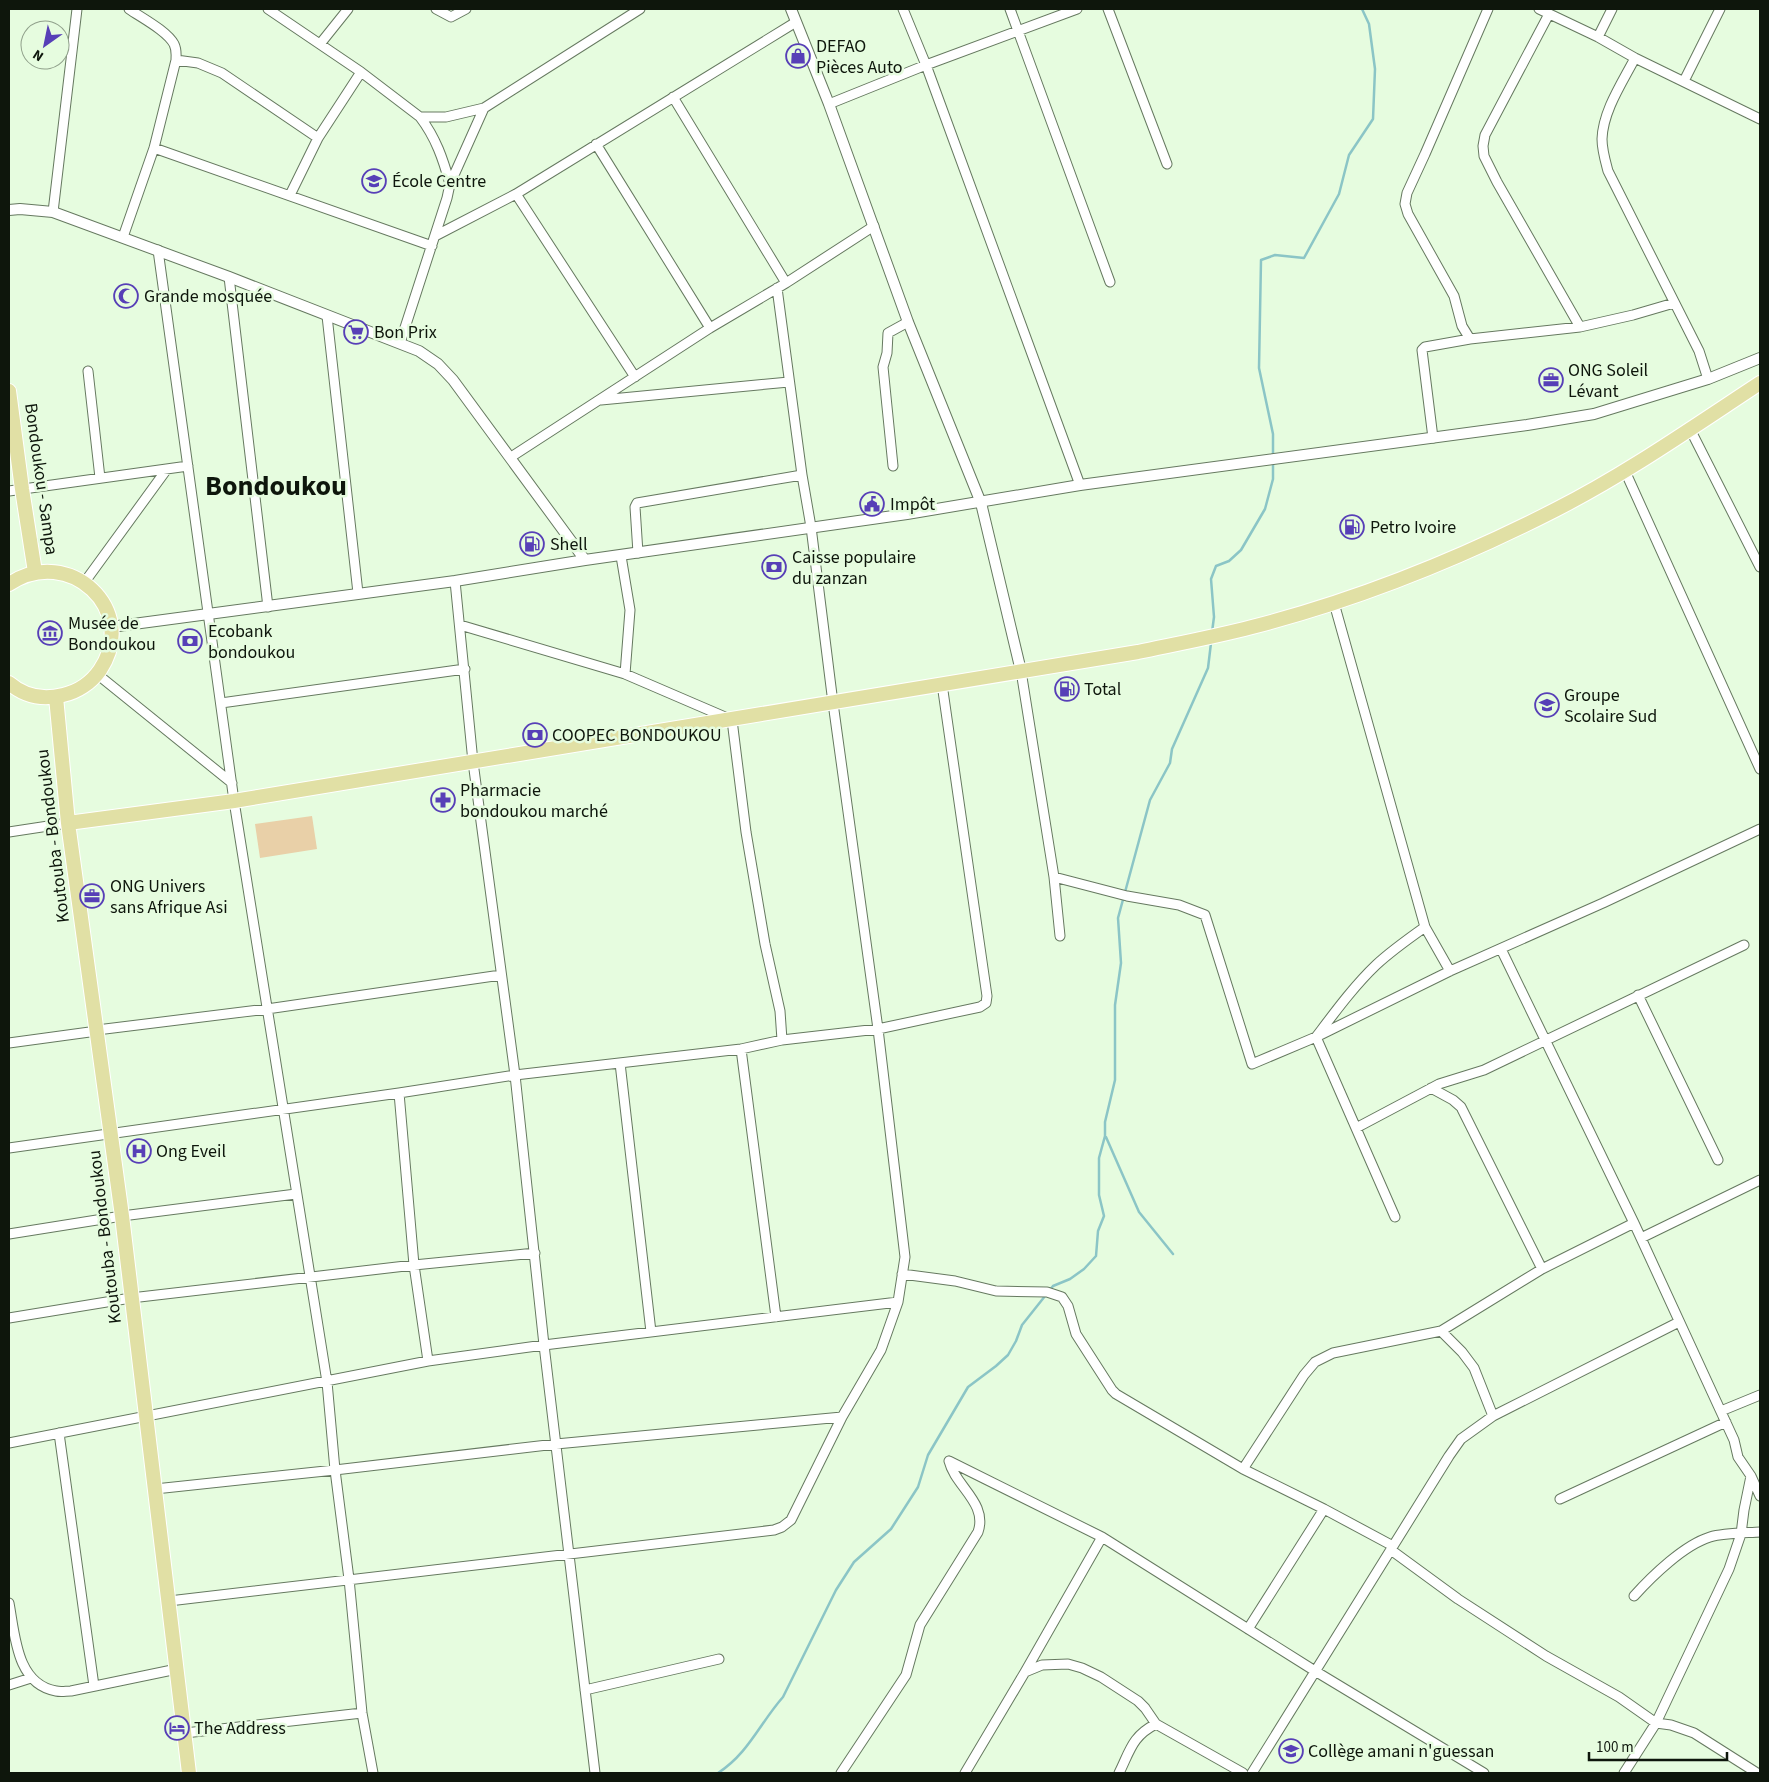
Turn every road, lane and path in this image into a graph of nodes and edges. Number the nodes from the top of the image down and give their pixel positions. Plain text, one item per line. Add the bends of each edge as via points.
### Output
1 (77, 9) edge
2 (129, 9) edge
3 (268, 9) edge
4 (348, 9) edge
5 (436, 9) edge
6 (466, 9) edge
7 (640, 9) edge
8 (791, 9) edge
9 (903, 9) edge
10 (1010, 9) edge
11 (1077, 9) edge
12 (1108, 9) edge
13 (1488, 9) edge
14 (1539, 9) edge
15 (1612, 9) edge
16 (1720, 9) edge
17 (1549, 14) junction
18 (796, 22) junction
19 (1018, 30) junction
20 (1598, 37) junction
21 (320, 44) junction
22 (1635, 58) junction
23 (176, 60) junction
24 (926, 65) junction
25 (361, 72) junction
26 (1684, 82) junction
27 (673, 97) junction
28 (829, 104) junction
29 (484, 108) junction
30 (420, 117) junction
31 (1760, 119) edge
32 (318, 138) junction
33 (596, 144) junction
34 (154, 148) junction
35 (1167, 164) dead end
36 (450, 184) junction
37 (516, 194) junction
38 (290, 195) junction
39 (9, 210) edge
40 (53, 212) junction
41 (874, 226) junction
42 (435, 236) junction
43 (123, 237) junction
44 (432, 246) junction
45 (158, 250) junction
46 (229, 277) junction
47 (1110, 282) dead end
48 (786, 283) junction
49 (777, 288) junction
50 (1674, 303) junction
51 (327, 316) junction
52 (908, 322) junction
53 (1580, 327) junction
54 (710, 328) junction
55 (1470, 339) junction
56 (400, 342) junction
57 (1760, 358) edge
58 (88, 371) dead end
59 (635, 376) junction
60 (1708, 379) junction
61 (790, 382) junction
62 (1760, 383) edge
63 (9, 391) edge
64 (599, 400) junction
65 (1690, 429) junction
66 (1433, 438) junction
67 (511, 457) junction
68 (188, 466) junction
69 (893, 466) dead end
70 (167, 469) junction
71 (1625, 471) junction
72 (802, 475) junction
73 (100, 478) junction
74 (1080, 485) junction
75 (15, 490) edge
76 (981, 503) junction
77 (811, 526) junction
78 (638, 553) junction
79 (621, 556) junction
80 (585, 560) junction
81 (1760, 567) edge
82 (36, 572) junction
83 (455, 581) junction
84 (84, 583) junction
85 (9, 584) edge
86 (358, 593) junction
87 (1334, 603) junction
88 (268, 607) junction
89 (210, 614) junction
90 (460, 625) junction
91 (111, 627) junction
92 (465, 669) junction
93 (1021, 672) junction
94 (97, 674) junction
95 (625, 674) junction
96 (942, 684) junction
97 (10, 689) edge
98 (56, 697) junction
99 (221, 703) junction
100 (833, 703) junction
101 (732, 720) junction
102 (473, 762) junction
103 (1760, 769) edge
104 (232, 783) junction
105 (234, 801) junction
106 (68, 823) junction
107 (1760, 829) edge
108 (9, 832) edge
109 (1054, 877) junction
110 (1424, 927) junction
111 (1060, 936) dead end
112 (1744, 944) dead end
113 (1501, 949) junction
114 (1450, 971) junction
115 (501, 975) junction
116 (1638, 995) junction
117 (267, 1009) junction
118 (878, 1029) junction
119 (97, 1030) junction
120 (1316, 1036) junction
121 (782, 1040) junction
122 (1545, 1040) junction
123 (9, 1043) edge
124 (740, 1049) junction
125 (620, 1063) junction
126 (515, 1074) junction
127 (1431, 1088) junction
128 (399, 1094) junction
129 (282, 1110) junction
130 (1356, 1128) junction
131 (111, 1134) junction
132 (9, 1148) edge
133 (1718, 1160) dead end
134 (1760, 1180) edge
135 (296, 1194) junction
136 (122, 1216) junction
137 (1395, 1218) dead end
138 (1634, 1223) junction
139 (9, 1234) edge
140 (1641, 1238) junction
141 (535, 1253) junction
142 (414, 1265) junction
143 (1542, 1269) junction
144 (902, 1274) junction
145 (310, 1278) junction
146 (131, 1298) junction
147 (898, 1302) junction
148 (776, 1317) junction
149 (9, 1318) edge
150 (1679, 1322) junction
151 (1441, 1331) junction
152 (651, 1332) junction
153 (544, 1345) junction
154 (428, 1361) junction
155 (327, 1382) junction
156 (1760, 1395) edge
157 (1720, 1411) junction
158 (146, 1415) junction
159 (1492, 1416) junction
160 (842, 1417) junction
161 (1726, 1422) junction
162 (59, 1433) junction
163 (9, 1443) edge
164 (556, 1444) junction
165 (1243, 1469) junction
166 (335, 1470) junction
167 (1751, 1476) junction
168 (155, 1489) junction
169 (1760, 1496) edge
170 (1560, 1499) dead end
171 (1324, 1509) junction
172 (1760, 1532) edge
173 (1741, 1534) junction
174 (1102, 1537) junction
175 (1392, 1548) junction
176 (569, 1555) junction
177 (349, 1579) junction
178 (1634, 1596) dead end
179 (169, 1601) junction
180 (9, 1603) edge
181 (1248, 1629) junction
182 (719, 1659) dead end
183 (177, 1669) junction
184 (1315, 1671) junction
185 (1025, 1672) junction
186 (31, 1678) junction
187 (9, 1685) edge
188 (94, 1686) junction
189 (585, 1690) junction
190 (362, 1713) junction
191 (1656, 1723) junction
192 (1156, 1724) junction
193 (184, 1733) junction
194 (189, 1773) edge
195 (373, 1773) edge
196 (595, 1773) edge
197 (841, 1773) edge
198 (965, 1773) edge
199 (1119, 1773) edge
200 (1243, 1773) edge
201 (1252, 1773) edge
202 (1484, 1773) edge
203 (1624, 1773) edge
204 (1757, 1773) edge

1 - 40 street
2 - 23 street via 167,35 174,43
3 - 21 street
4 - 21 street
5 - 6 street via 451,17
7 - 29 street
8 - 18 street
9 - 24 street
10 - 19 street
11 - 19 street
12 - 35 street
13 - 55 street via 1411,183 1406,204 1408,214 1454,296 1462,326
14 - 17 street
15 - 20 street
16 - 26 street
17 - 20 street
17 - 53 street via 1485,135 1483,146 1484,156 1497,182
18 - 27 street
18 - 28 street
19 - 24 street
19 - 47 street
20 - 22 street
21 - 25 street
22 - 26 street
22 - 50 street via 1606,119 1602,140 1604,154 1608,170
23 - 32 street via 198,63 222,73
23 - 34 street
24 - 28 street
24 - 74 street
25 - 30 street
25 - 32 street
26 - 31 street
27 - 33 street
27 - 48 street
28 - 41 street
29 - 30 street via 446,117
29 - 36 street
30 - 36 street via 439,146
32 - 38 street
33 - 37 street
33 - 54 street
34 - 38 street
34 - 43 street
36 - 42 street
37 - 42 street
37 - 59 street
38 - 44 street
39 - 40 street
40 - 43 street
41 - 48 street
41 - 52 street
42 - 44 street
43 - 45 street
44 - 56 street
45 - 46 street
45 - 68 street
46 - 51 street
46 - 88 street
48 - 49 street
49 - 54 street
49 - 61 street
50 - 53 street
50 - 60 street
51 - 56 street
51 - 86 street
52 - 69 street via 888,333 883,367
52 - 76 street
53 - 55 street
54 - 59 street
55 - 66 street via 1422,350
56 - 67 street via 438,364
57 - 60 street
58 - 73 street
59 - 64 street
60 - 66 street via 1594,414
61 - 64 street
61 - 72 street
62 - 65 main road
63 - 75 main road, Bondoukou - Sampa
64 - 67 street
65 - 71 main road
65 - 81 street
66 - 74 street
67 - 80 street
68 - 70 street
68 - 89 street
70 - 73 street
70 - 84 street
71 - 87 main road via 1496,539 1435,566
71 - 103 street
72 - 77 street
72 - 78 street via 637,503
73 - 75 street
74 - 76 street
75 - 82 main road, Bondoukou - Sampa
76 - 77 street
76 - 93 street
77 - 78 street
77 - 100 street
78 - 79 street
79 - 80 street
79 - 95 street via 630,610
80 - 83 street
82 - 84 main road via 61,573
82 - 85 main road
83 - 86 street
83 - 90 street
84 - 91 main road via 102,602
86 - 88 street
87 - 93 main road via 1203,639
87 - 110 street
88 - 89 street
89 - 91 street
89 - 99 street
90 - 92 street
90 - 95 street
91 - 94 main road via 109,652
92 - 99 street
92 - 102 street
93 - 96 main road
93 - 109 street
94 - 98 main road via 78,690
94 - 104 street
95 - 101 street
96 - 100 main road
96 - 118 street via 986,1003
97 - 98 main road via 34,696
98 - 106 main road, Koutouba - Bondoukou
99 - 104 street
100 - 101 main road
100 - 118 street
101 - 102 main road
101 - 121 street via 746,832 780,1011
102 - 105 main road
102 - 115 street
104 - 105 street
105 - 106 main road
105 - 117 street
106 - 108 street
106 - 119 main road, Koutouba - Bondoukou
107 - 113 street
109 - 111 street
109 - 120 street via 1127,896 1179,905 1205,915 1252,1064
110 - 114 street
110 - 120 street via 1374,967
112 - 116 street
113 - 114 street
113 - 122 street
114 - 120 street
115 - 117 street
115 - 126 street
116 - 122 street
116 - 133 street
117 - 119 street
117 - 129 street
118 - 121 street
118 - 144 street via 905,1257
119 - 123 street
119 - 131 main road, Koutouba - Bondoukou
120 - 130 street
121 - 124 street
122 - 127 street via 1484,1070
122 - 138 street
124 - 125 street
124 - 148 street
125 - 126 street
125 - 152 street
126 - 128 street
126 - 141 street
127 - 130 street
127 - 143 street via 1461,1107
128 - 129 street
128 - 142 street
129 - 131 street
129 - 135 street
130 - 137 street
131 - 132 street
131 - 136 main road, Koutouba - Bondoukou
134 - 140 street
135 - 136 street
135 - 145 street
136 - 139 street
136 - 146 main road, Koutouba - Bondoukou
138 - 140 street
138 - 143 street
140 - 150 street
141 - 142 street
141 - 153 street
142 - 145 street
142 - 154 street
143 - 151 street
144 - 147 street
144 - 165 street via 955,1281 996,1291 1047,1292 1062,1297 1076,1334 1112,1390
145 - 146 street
145 - 155 street
146 - 149 street
146 - 158 main road, Koutouba - Bondoukou
147 - 148 street
147 - 160 street via 881,1350
148 - 152 street
150 - 157 street
150 - 159 street
151 - 159 street via 1474,1368
151 - 165 street via 1333,1353 1315,1362
152 - 153 street
153 - 154 street
153 - 164 street
154 - 155 street
155 - 158 street
155 - 166 street
156 - 157 street
157 - 161 street
158 - 162 street
158 - 168 main road, Koutouba - Bondoukou
159 - 175 street via 1461,1439
160 - 164 street
160 - 176 street via 791,1520 782,1527
161 - 167 street via 1738,1457
161 - 170 street
162 - 163 street
162 - 188 street
164 - 166 street
164 - 176 street
165 - 171 street
166 - 168 street
166 - 177 street
167 - 169 street
167 - 173 street
168 - 179 main road, Koutouba - Bondoukou
171 - 175 street
171 - 181 street
172 - 173 street
173 - 178 street via 1710,1537 1689,1548
173 - 191 street via 1729,1569
174 - 181 street
174 - 185 street
174 - 197 street via 948,1461 980,1513 981,1524 920,1625 906,1675
175 - 184 street
175 - 191 street via 1458,1599
176 - 177 street
176 - 189 street
177 - 179 street
177 - 190 street
179 - 183 main road, Koutouba - Bondoukou
180 - 186 street via 21,1658
181 - 184 street
182 - 189 street
183 - 188 street
183 - 193 main road, Koutouba - Bondoukou
184 - 201 street
184 - 202 street
185 - 192 street via 1055,1664 1082,1668 1138,1701
185 - 198 street
186 - 187 street
186 - 188 street via 56,1691
189 - 196 street
190 - 193 street
190 - 195 street
191 - 203 street
191 - 204 street via 1671,1724 1694,1733
192 - 199 street via 1135,1740
192 - 200 street
193 - 194 main road, Koutouba - Bondoukou

